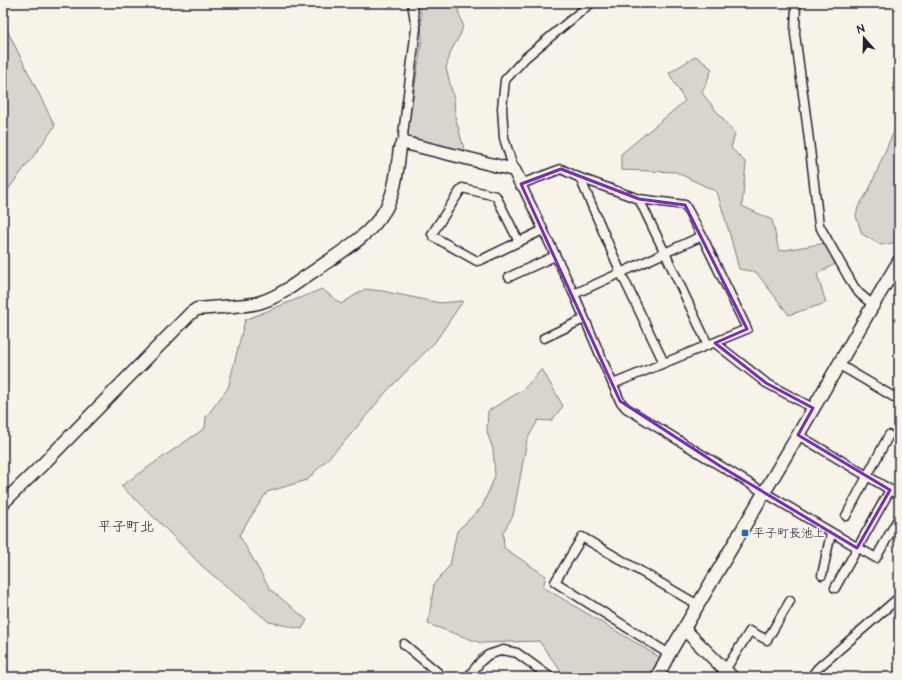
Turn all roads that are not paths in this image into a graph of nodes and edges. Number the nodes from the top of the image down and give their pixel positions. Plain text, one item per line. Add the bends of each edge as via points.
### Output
1 (412, 3) edge
2 (591, 3) edge
3 (796, 3) edge
4 (405, 143) junction
5 (514, 170) junction
6 (580, 178) junction
7 (521, 184) junction
8 (639, 199) junction
9 (543, 230) junction
10 (702, 236) junction
11 (519, 242) junction
12 (665, 252) junction
13 (555, 256) junction
14 (899, 261) edge
15 (621, 273) junction
16 (509, 277) dead end
17 (574, 294) junction
18 (873, 305) junction
19 (584, 318) junction
20 (544, 338) dead end
21 (712, 344) junction
22 (664, 363) junction
23 (838, 364) junction
24 (613, 384) junction
25 (899, 400) edge
26 (813, 408) junction
27 (889, 434) dead end
28 (798, 436) junction
29 (867, 475) junction
30 (890, 490) junction
31 (763, 492) junction
32 (899, 495) edge
33 (3, 503) edge
34 (846, 516) dead end
35 (899, 516) edge
36 (830, 532) junction
37 (857, 548) junction
38 (822, 575) dead end
39 (835, 588) dead end
40 (790, 601) dead end
41 (899, 604) edge
42 (698, 605) junction
43 (684, 629) junction
44 (404, 644) dead end
45 (669, 654) junction
46 (728, 673) edge
47 (660, 676) edge
48 (814, 676) edge
49 (443, 677) edge
50 (468, 677) edge
51 (550, 677) edge

1 - 4 street via 416,28 403,136
2 - 5 street via 525,58 505,80 502,108 504,138
3 - 18 street via 795,34 819,226 854,287
4 - 5 street
4 - 33 street via 400,148 395,184 386,209 359,239 294,285 261,302 194,310
5 - 7 street
6 - 7 street via 561,169
6 - 8 street
6 - 15 street
7 - 9 street
8 - 10 street via 685,205
8 - 12 street
9 - 11 street
9 - 13 street
10 - 12 street
10 - 21 street via 747,330
11 - 11 street via 477,261 432,234 462,188 496,196
12 - 15 street
12 - 21 street
13 - 16 street
13 - 17 street
14 - 18 street
15 - 17 street
15 - 22 street
17 - 19 street
18 - 23 street
19 - 20 street
19 - 24 street
21 - 22 street
21 - 26 street via 766,383
22 - 24 street
23 - 25 street
23 - 26 street
24 - 31 street via 626,408
26 - 28 street
27 - 29 street
28 - 29 street
28 - 31 street
29 - 30 street
29 - 34 street
30 - 32 street
30 - 37 street
31 - 36 street
31 - 42 street
35 - 37 street via 876,558
36 - 37 street
36 - 38 street
37 - 39 street
40 - 46 street via 767,640 750,631
41 - 48 street via 896,600 818,668
42 - 43 street
42 - 45 street via 582,537 555,582
43 - 45 street
43 - 46 street
44 - 49 street
45 - 47 street
50 - 51 street via 488,655 503,650 517,654

